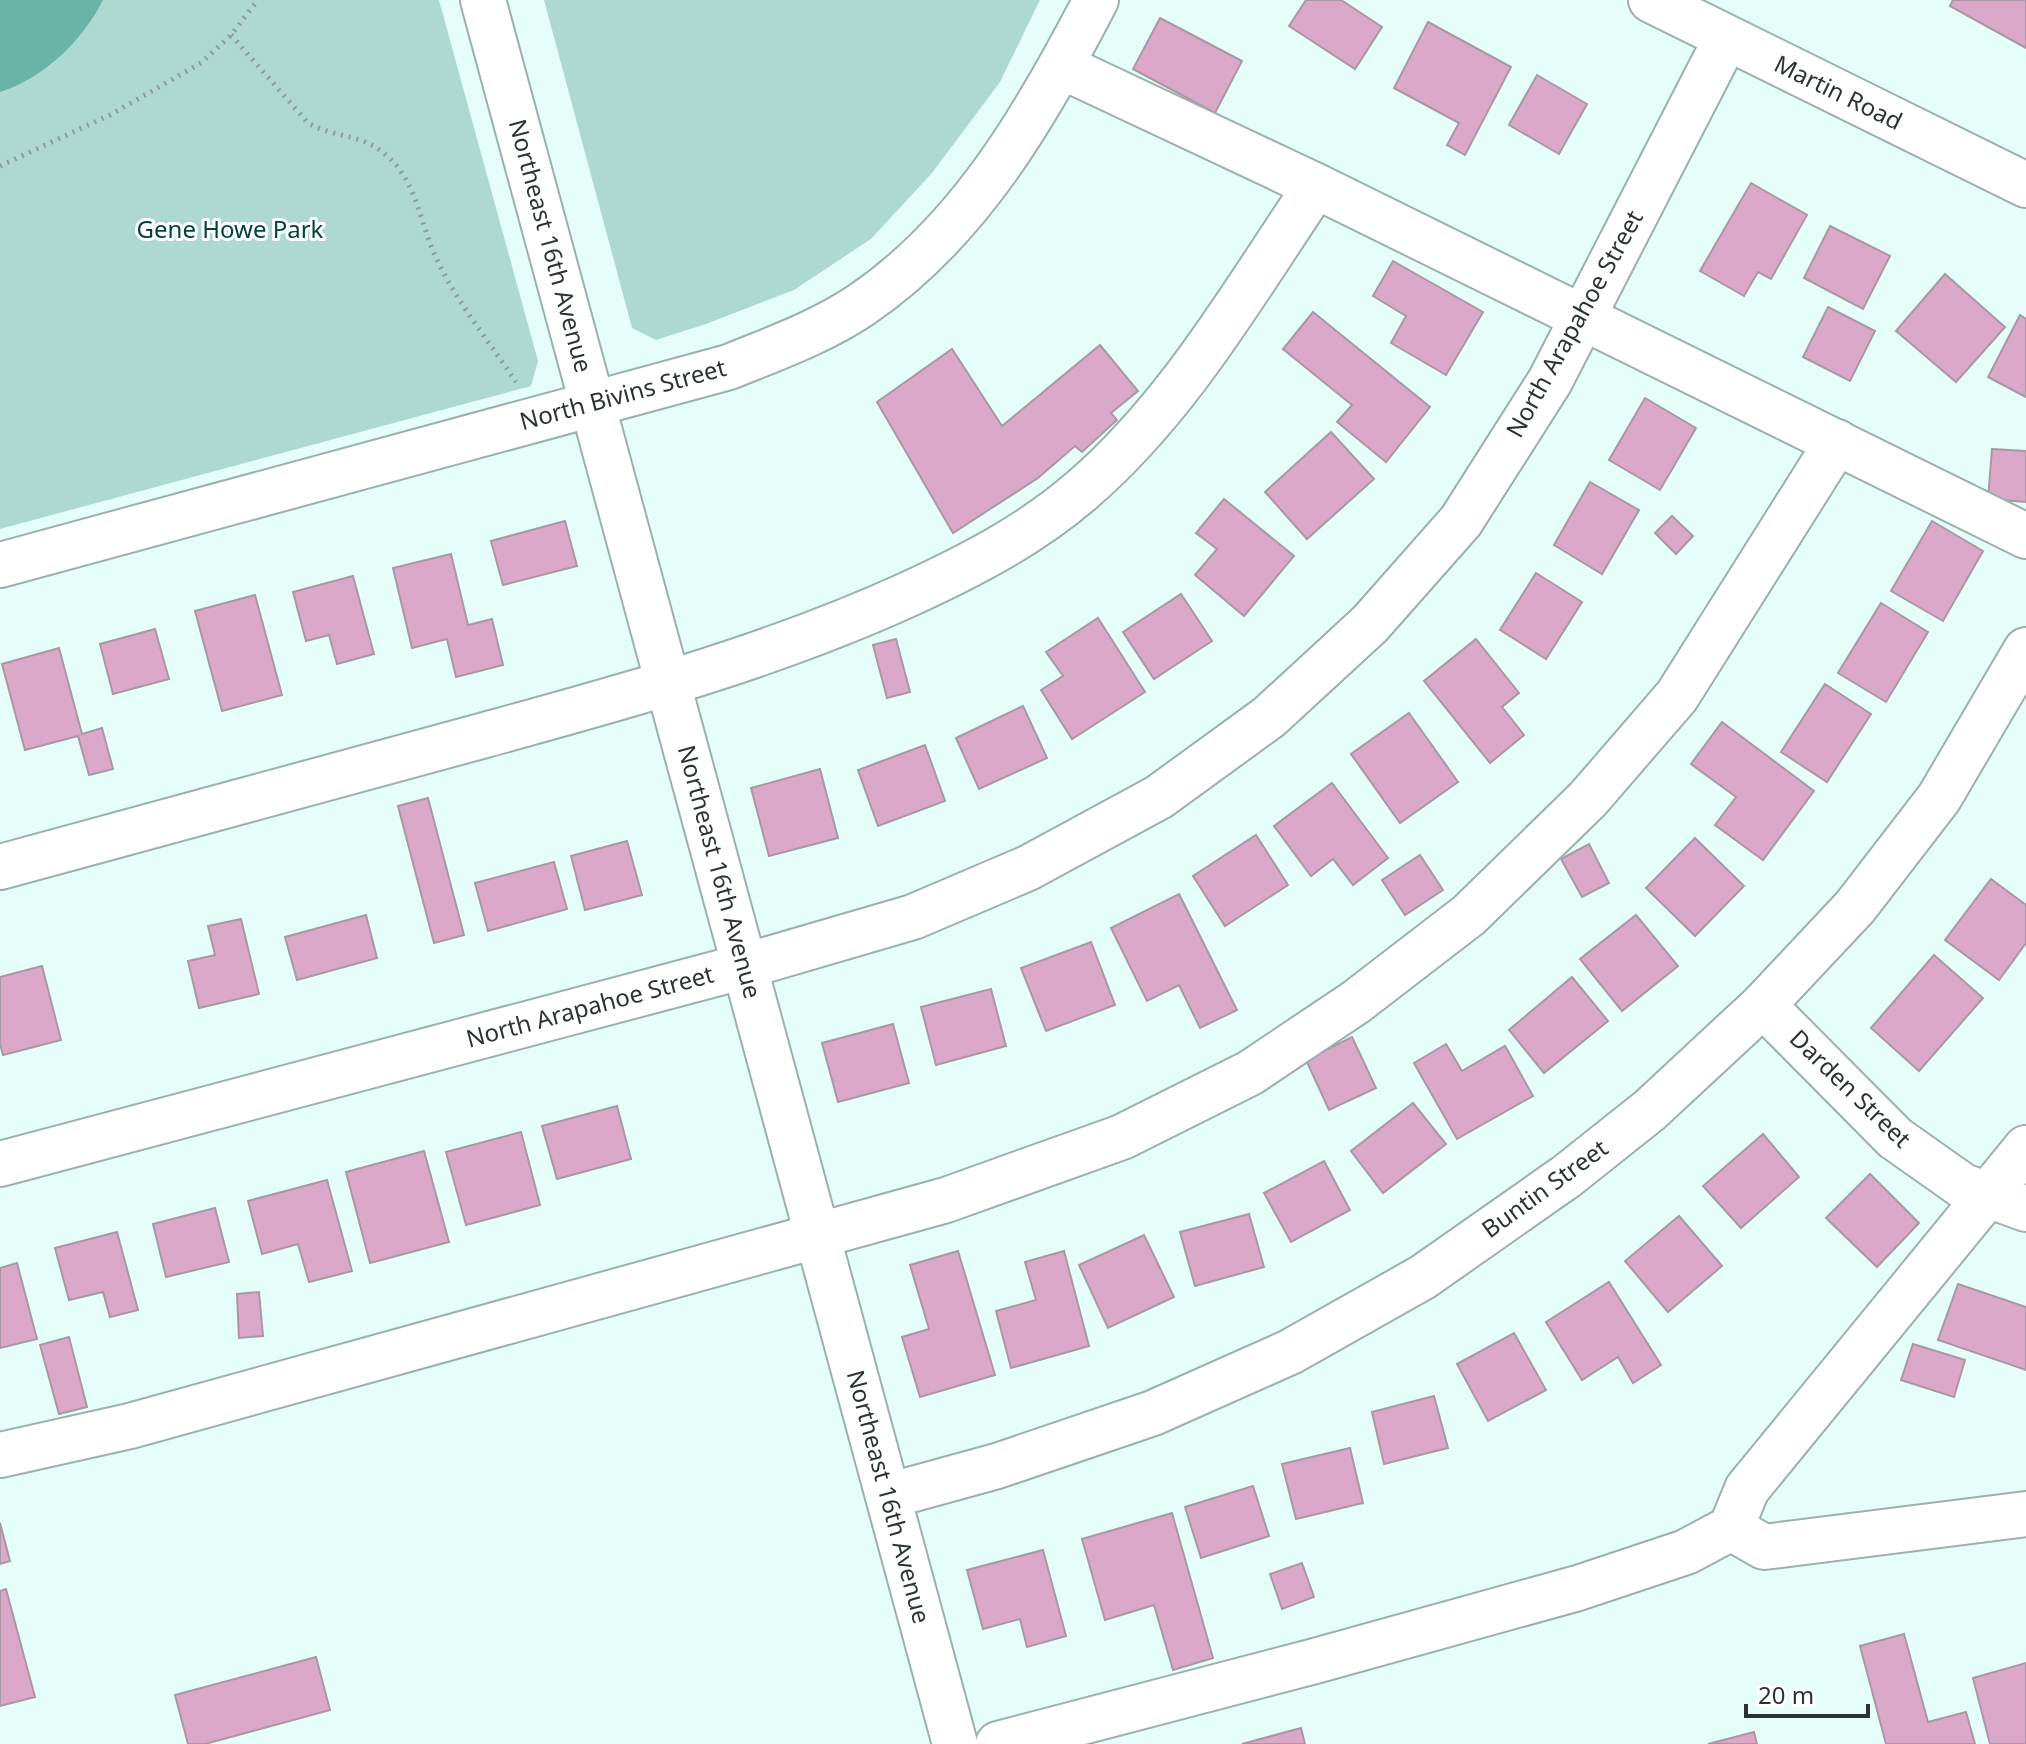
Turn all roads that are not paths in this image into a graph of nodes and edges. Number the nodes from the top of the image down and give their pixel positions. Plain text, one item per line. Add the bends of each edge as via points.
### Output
1 (483, 0) edge
2 (1096, 0) edge
3 (1651, 0) edge
4 (1726, 39) junction
5 (1061, 66) junction
6 (2026, 185) edge
7 (1316, 186) junction
8 (1583, 317) junction
9 (592, 403) junction
10 (1837, 442) junction
11 (2026, 536) edge
12 (0, 565) edge
13 (2026, 650) edge
14 (669, 685) junction
15 (0, 867) edge
16 (745, 966) junction
17 (1763, 1005) junction
18 (2026, 1148) edge
19 (0, 1164) edge
20 (2008, 1202) edge
21 (817, 1236) junction
22 (0, 1455) edge
23 (888, 1496) junction
24 (2026, 1514) edge
25 (1731, 1528) junction
26 (955, 1744) edge
27 (998, 1744) edge

1 - 9 street, Northeast 16th Avenue
2 - 5 street, North Bivins Street
3 - 4 street, Martin Road
4 - 6 street, Martin Road
4 - 8 street, North Arapahoe Street
5 - 7 street
5 - 9 street, North Bivins Street via 997,167 946,234 859,307 729,367
7 - 8 street
7 - 14 street via 1191,372 1141,434 1080,492 1014,541 933,583 839,626
8 - 10 street
8 - 16 street, North Arapahoe Street via 1550,381 1461,521 1370,624 1269,717 1159,797 1028,868 913,917
9 - 12 street, North Bivins Street
9 - 14 street, Northeast 16th Avenue
10 - 11 street
10 - 21 street via 1677,696 1588,799 1469,915 1356,1002 1250,1073 1122,1137 946,1200
13 - 17 street, Buntin Street via 1939,798 1855,907
14 - 15 street
14 - 16 street, Northeast 16th Avenue
16 - 19 street, North Arapahoe Street
16 - 21 street, Northeast 16th Avenue
17 - 20 street, Darden Street via 1895,1138 1963,1186
17 - 23 street, Buntin Street via 1650,1110 1567,1176 1423,1277 1303,1345 1153,1413
18 - 20 street
20 - 25 street via 1747,1489
21 - 22 street via 130,1426
21 - 23 street, Northeast 16th Avenue
23 - 26 street, Northeast 16th Avenue
24 - 25 street via 1764,1547
25 - 27 street via 1686,1552 1578,1588

